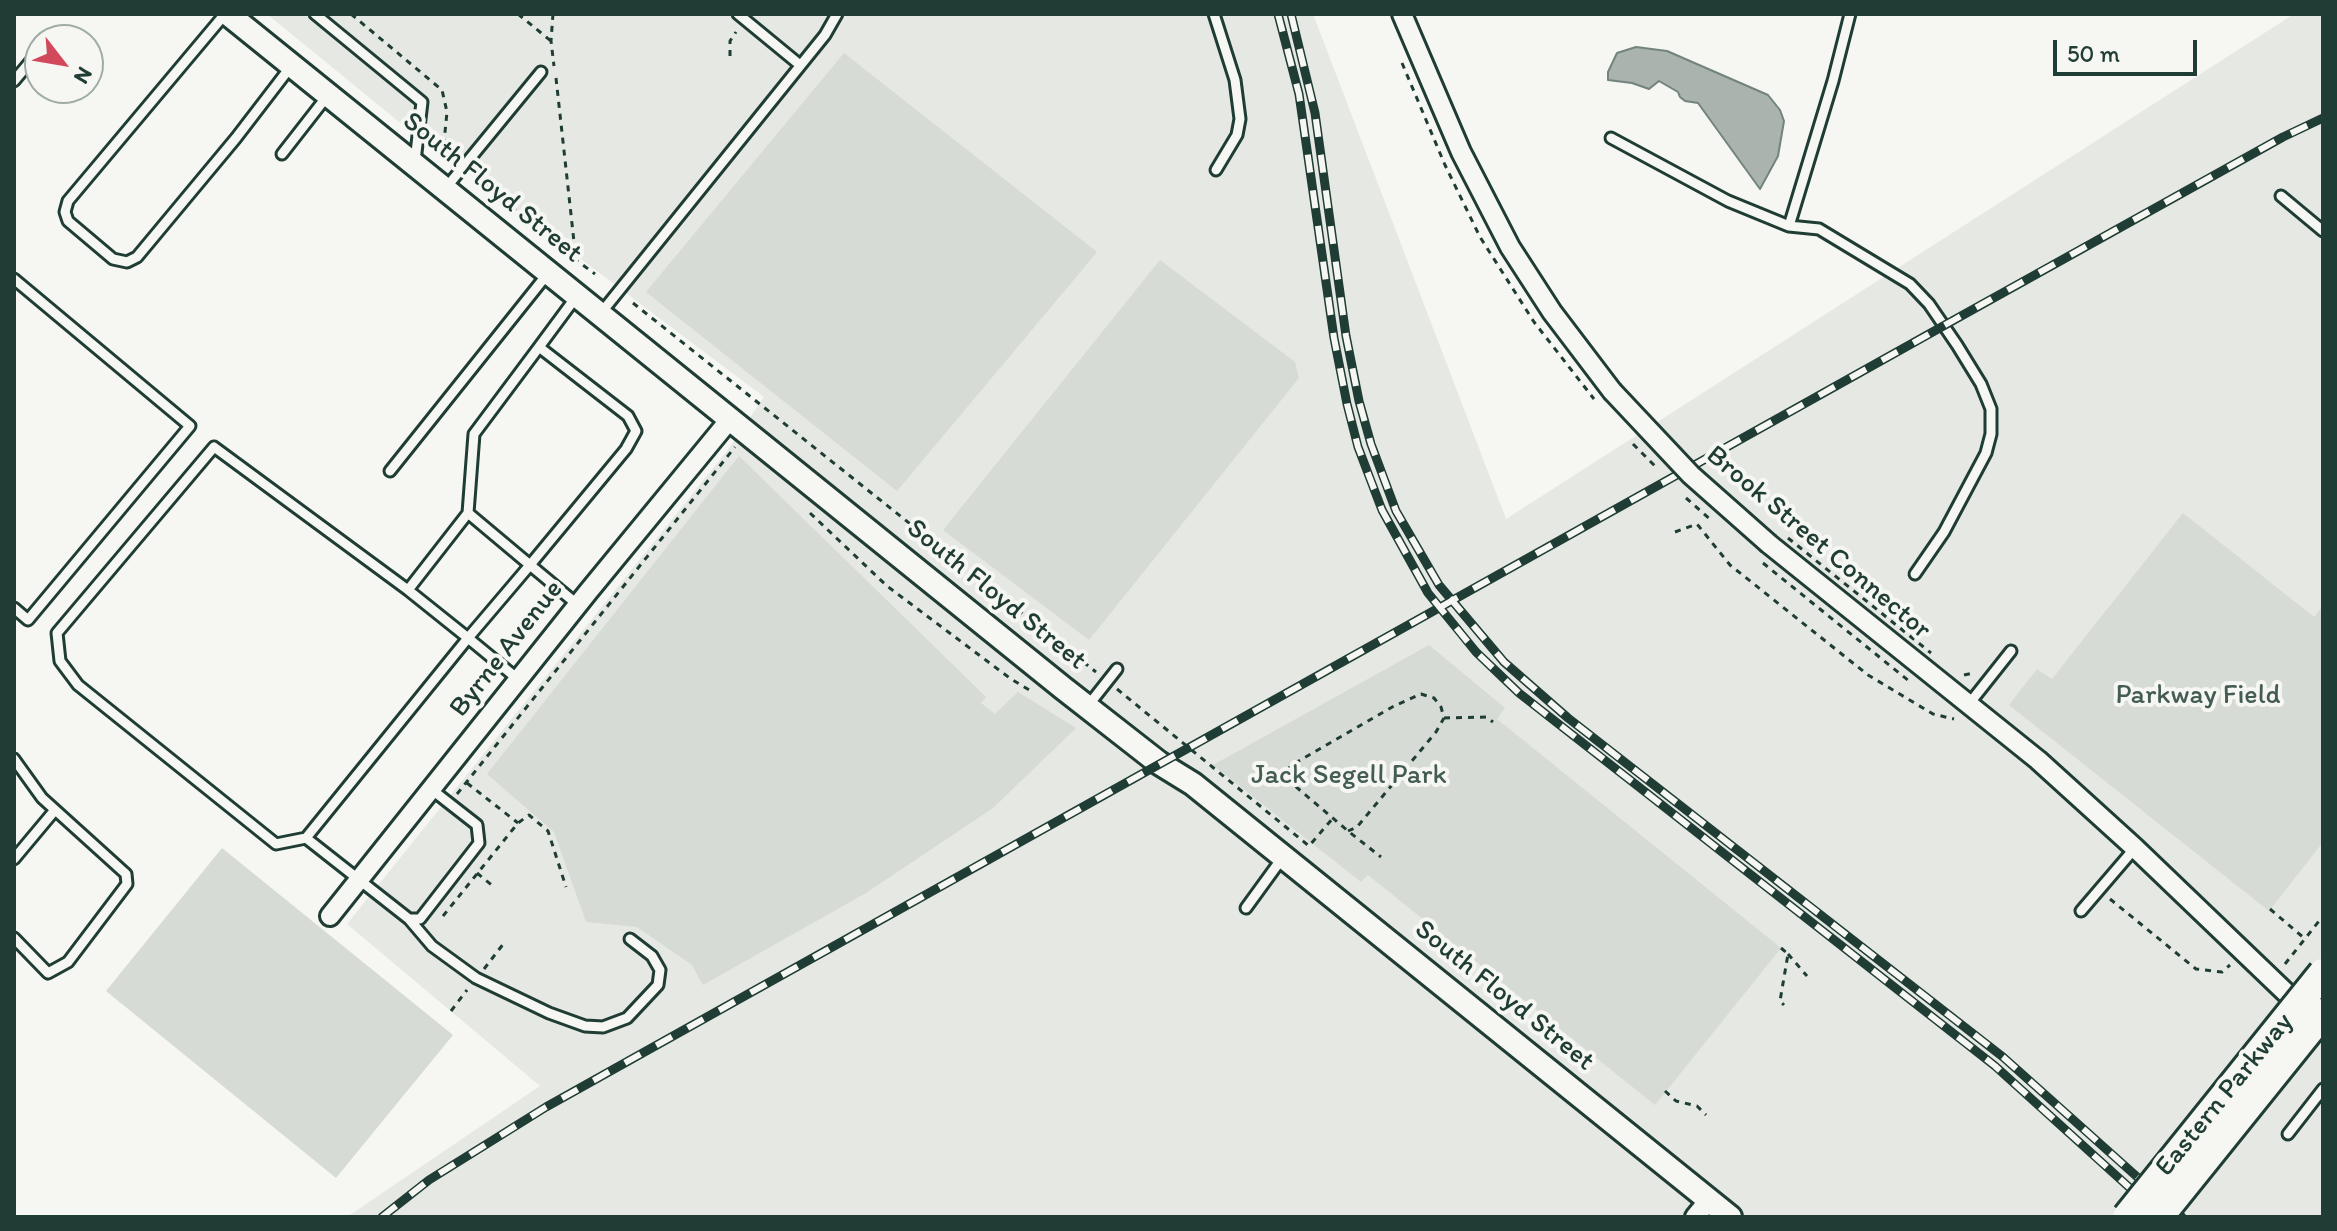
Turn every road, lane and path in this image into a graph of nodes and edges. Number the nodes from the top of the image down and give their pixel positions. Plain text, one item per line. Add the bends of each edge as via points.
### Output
1 (226, 14) edge
2 (315, 14) edge
3 (518, 14) edge
4 (553, 14) edge
5 (738, 14) edge
6 (837, 14) edge
7 (1214, 14) edge
8 (1402, 14) edge
9 (1850, 14) edge
10 (738, 29) dead end
11 (551, 41) junction
12 (730, 56) dead end
13 (292, 65) junction
14 (800, 65) junction
15 (541, 72) dead end
16 (328, 95) junction
17 (1611, 138) dead end
18 (282, 154) dead end
19 (415, 164) junction
20 (1216, 170) dead end
21 (474, 176) dead end
22 (445, 189) junction
23 (2281, 196) dead end
24 (1789, 226) junction
25 (2323, 231) edge
26 (576, 260) junction
27 (549, 272) junction
28 (595, 274) dead end
29 (14, 279) edge
30 (577, 295) junction
31 (633, 303) dead end
32 (601, 314) junction
33 (539, 347) junction
34 (731, 418) junction
35 (745, 454) dead end
36 (390, 471) dead end
37 (807, 510) dead end
38 (468, 513) junction
39 (1778, 530) dead end
40 (1675, 532) dead end
41 (530, 565) junction
42 (1915, 574) dead end
43 (408, 590) junction
44 (578, 605) junction
45 (14, 608) edge
46 (468, 638) junction
47 (1834, 647) junction
48 (2011, 651) dead end
49 (1829, 654) dead end
50 (1930, 662) junction
51 (1117, 669) dead end
52 (519, 680) junction
53 (1107, 682) junction
54 (1038, 695) dead end
55 (1969, 704) junction
56 (1087, 707) junction
57 (1444, 718) junction
58 (1958, 719) dead end
59 (1493, 722) dead end
60 (14, 759) edge
61 (466, 782) junction
62 (431, 789) junction
63 (457, 794) dead end
64 (55, 810) junction
65 (1333, 818) junction
66 (518, 823) junction
67 (1348, 831) junction
68 (306, 838) junction
69 (2135, 848) junction
70 (1283, 857) junction
71 (1381, 857) dead end
72 (14, 859) edge
73 (477, 873) junction
74 (359, 880) junction
75 (494, 887) dead end
76 (566, 887) dead end
77 (2110, 899) dead end
78 (1246, 908) dead end
79 (2270, 909) dead end
80 (2081, 911) dead end
81 (330, 916) dead end
82 (2323, 916) edge
83 (409, 919) junction
84 (438, 922) dead end
85 (14, 938) edge
86 (630, 939) dead end
87 (2305, 939) junction
88 (1781, 948) dead end
89 (1788, 954) junction
90 (2230, 965) dead end
91 (2284, 965) dead end
92 (2323, 973) edge
93 (1807, 976) dead end
94 (1784, 1005) dead end
95 (2320, 1021) edge
96 (2323, 1089) edge
97 (1665, 1091) dead end
98 (1706, 1115) dead end
99 (2288, 1134) dead end
100 (1702, 1208) edge
101 (1730, 1217) edge
102 (2127, 1217) edge
103 (2159, 1217) edge

1 - 13 street, South Floyd Street
1 - 13 lane via 68,201 68,221 113,259 127,262 137,257
2 - 19 lane via 422,102
3 - 11 path
4 - 11 path
5 - 14 lane
6 - 14 lane
7 - 20 lane via 1235,80 1240,119 1237,135
8 - 50 street, Brook Street Connector, bridge via 1461,152 1510,247 1612,391 1729,511
9 - 24 lane
10 - 12 path via 730,41
11 - 26 path
13 - 16 street, South Floyd Street
14 - 32 lane
15 - 22 lane
16 - 18 lane
16 - 19 street, South Floyd Street
17 - 24 lane via 1728,201
19 - 22 street, South Floyd Street
21 - 26 path
22 - 27 street, South Floyd Street
23 - 25 lane
24 - 42 lane via 1819,229 1910,284 1957,345 1991,409 1986,453
26 - 28 path
27 - 30 street, South Floyd Street
27 - 36 lane
29 - 45 lane via 190,426 28,620
30 - 32 street, South Floyd Street
30 - 33 lane
31 - 53 path
32 - 34 street, South Floyd Street
33 - 38 lane via 474,434
33 - 41 lane via 628,416 636,431
34 - 44 street, Byrne Avenue
34 - 56 street, South Floyd Street
35 - 61 path via 736,444
37 - 54 path via 887,586
38 - 41 lane
38 - 43 lane
39 - 50 path, bridge
40 - 47 path via 1697,524 1730,565
41 - 44 lane
41 - 46 lane
43 - 46 lane
43 - 68 lane via 214,447 57,633 60,661 78,685 276,844
44 - 52 street, Byrne Avenue
46 - 52 lane
46 - 68 lane
47 - 49 path
47 - 58 path via 1868,675 1933,714
48 - 55 lane
50 - 55 street, Brook Street Connector
51 - 53 lane
52 - 62 street, Byrne Avenue
53 - 56 lane
53 - 65 path via 1309,846
55 - 69 street, Brook Street Connector
56 - 70 street, South Floyd Street
57 - 59 path via 1486,717
57 - 65 path via 1434,698 1421,694 1290,766 1288,780
57 - 67 path via 1372,810
60 - 64 lane
61 - 63 path
61 - 66 path
62 - 74 street, Byrne Avenue
62 - 83 lane via 477,825 479,843 426,914
64 - 72 lane
64 - 85 lane via 126,874 127,884 68,962 48,973
65 - 67 path
66 - 73 path
66 - 76 path via 529,815 548,831
67 - 71 path
68 - 74 lane
69 - 80 lane
69 - 95 street, Brook Street Connector
70 - 78 lane
70 - 100 street, South Floyd Street
73 - 75 path
73 - 84 path
74 - 81 street, Byrne Avenue
74 - 83 lane
77 - 90 path via 2196,969 2222,972
79 - 87 path
82 - 87 path
83 - 86 lane via 432,946 476,978 585,1026 603,1027 627,1018 658,985 660,970 652,956
87 - 91 path
88 - 89 path
89 - 93 path
89 - 94 path via 1780,1001
92 - 102 main road, Eastern Parkway, bridge
95 - 103 main road, Eastern Parkway, bridge
96 - 99 lane
97 - 98 path
100 - 101 street, South Floyd Street

